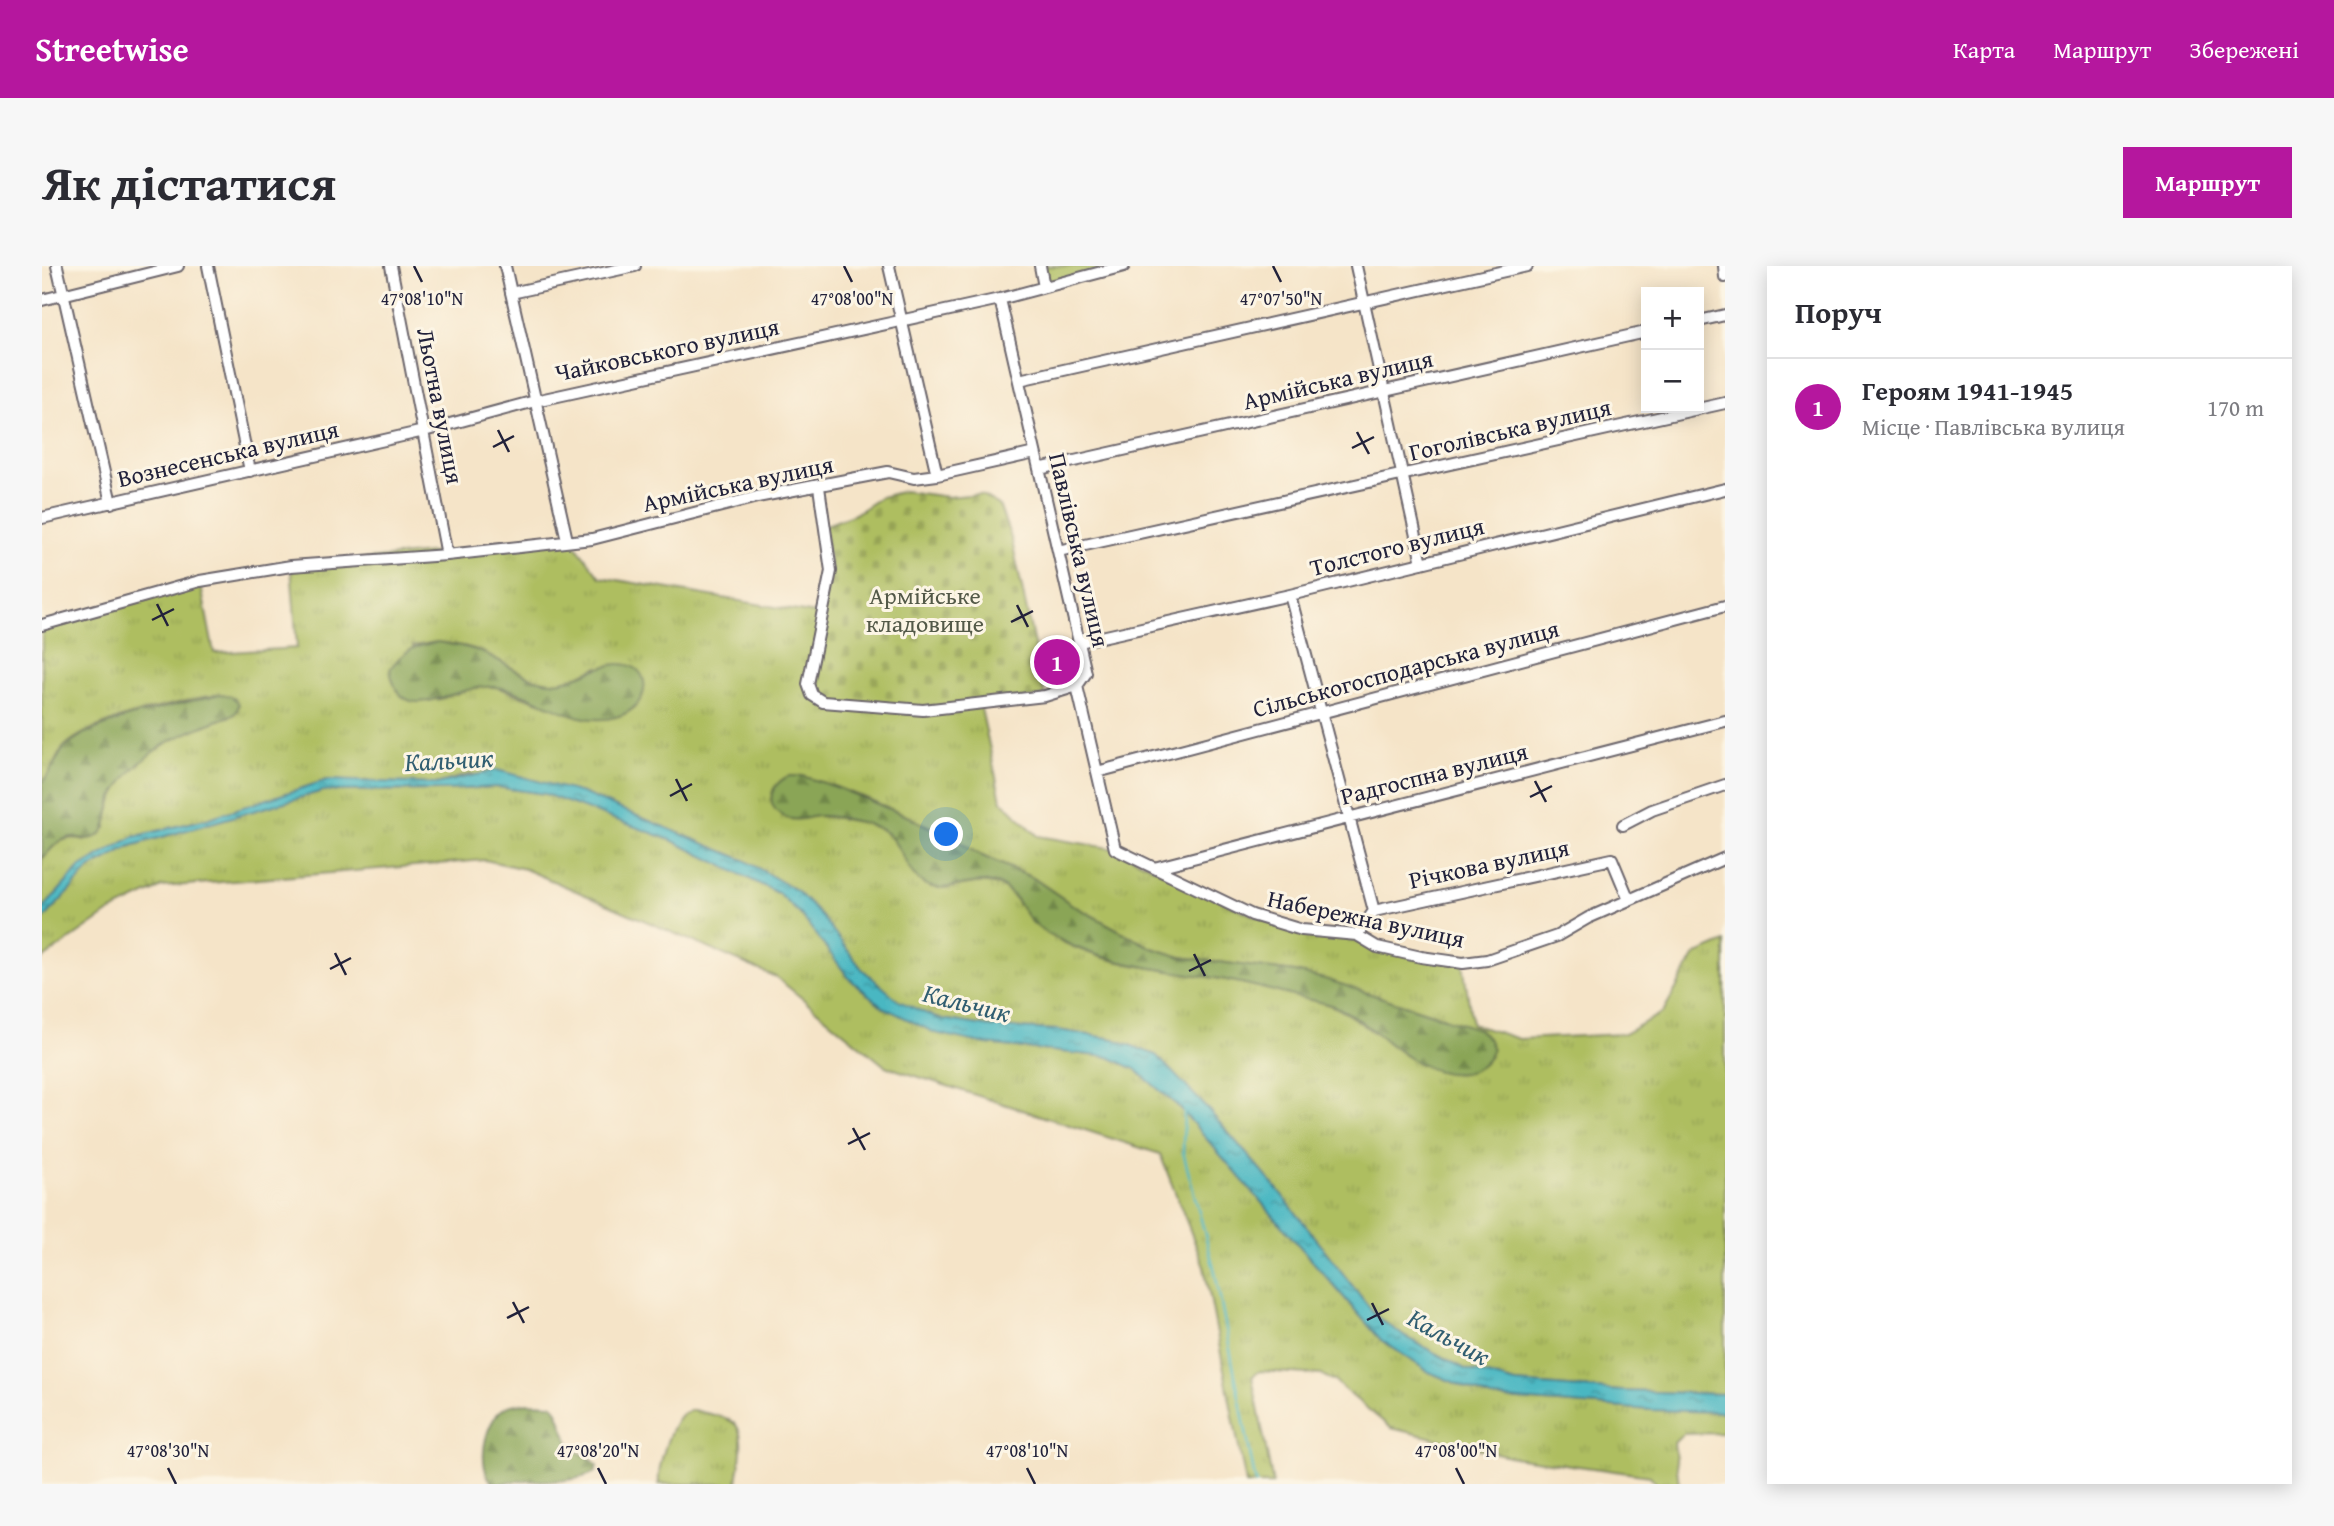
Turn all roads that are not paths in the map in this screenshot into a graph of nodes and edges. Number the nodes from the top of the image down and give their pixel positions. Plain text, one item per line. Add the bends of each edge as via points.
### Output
1 (57, 266) edge
2 (178, 266) edge
3 (208, 266) edge
4 (391, 266) edge
5 (505, 266) edge
6 (635, 266) edge
7 (889, 266) edge
8 (1040, 266) edge
9 (1124, 266) edge
10 (1356, 266) edge
11 (1527, 266) edge
12 (1724, 266) edge
13 (1725, 276) edge
14 (1044, 287) junction
15 (511, 293) junction
16 (64, 294) junction
17 (1000, 299) junction
18 (42, 300) edge
19 (1365, 303) junction
20 (1725, 315) edge
21 (902, 320) junction
22 (1704, 320) edge
23 (1641, 333) edge
24 (1019, 380) junction
25 (1384, 391) junction
26 (535, 401) junction
27 (1725, 403) edge
28 (424, 431) junction
29 (1035, 453) junction
30 (1039, 469) junction
31 (250, 471) junction
32 (937, 475) junction
33 (1403, 476) junction
34 (819, 487) junction
35 (1725, 489) edge
36 (111, 503) junction
37 (42, 519) edge
38 (567, 540) junction
39 (1058, 551) junction
40 (447, 555) junction
41 (1422, 563) junction
42 (1290, 595) junction
43 (1725, 606) edge
44 (42, 625) edge
45 (1079, 642) junction
46 (1077, 686) junction
47 (1321, 713) junction
48 (1725, 721) edge
49 (1097, 772) junction
50 (1725, 785) edge
51 (1349, 818) junction
52 (1623, 825) dead end
53 (1725, 858) edge
54 (1154, 868) junction
55 (1629, 900) junction
56 (1374, 911) junction
57 (1357, 934) junction

1 - 16 street
2 - 16 street
3 - 31 street
4 - 28 street, Льотна вулиця
5 - 15 street
6 - 15 street
7 - 21 street
8 - 14 street
9 - 14 street, Чайковського вулиця
10 - 19 street
11 - 19 street
12 - 13 street
14 - 17 street, Чайковського вулиця
15 - 26 street
16 - 18 street
16 - 36 street
17 - 21 street, Чайковського вулиця
17 - 24 street, Павлівська вулиця
19 - 24 street
19 - 25 street
20 - 22 street
21 - 26 street, Чайковського вулиця
21 - 32 street
23 - 25 street, Армійська вулиця
24 - 29 street, Павлівська вулиця
25 - 30 street, Армійська вулиця
25 - 33 street
26 - 28 street, Чайковського вулиця
26 - 38 street
27 - 33 street, Гоголівська вулиця
28 - 31 street, Вознесенська вулиця
28 - 40 street, Льотна вулиця
29 - 30 street, Павлівська вулиця
29 - 32 street, Армійська вулиця
30 - 39 street, Павлівська вулиця
31 - 36 street, Вознесенська вулиця
32 - 34 street, Армійська вулиця via 914,478 888,472
33 - 39 street, Гоголівська вулиця
33 - 41 street
34 - 38 street, Армійська вулиця via 707,509 592,539
34 - 46 street via 831,571 808,684 812,695 823,702 923,710 1045,695
35 - 41 street, Толстого вулиця
36 - 37 street, Вознесенська вулиця
38 - 40 street, Армійська вулиця
39 - 45 street, Павлівська вулиця
40 - 44 street via 291,566 200,581
41 - 42 street, Толстого вулиця
42 - 45 street, Толстого вулиця
42 - 47 street
43 - 47 street, Сільськогосподарська вулиця
45 - 46 street, Павлівська вулиця via 1086,673
46 - 49 street, Павлівська вулиця
47 - 49 street, Сільськогосподарська вулиця
47 - 51 street
48 - 51 street, Радгоспна вулиця
49 - 54 street, Павлівська вулиця via 1115,849
50 - 52 street
51 - 54 street, Радгоспна вулиця
51 - 56 street
53 - 55 street, Набережна вулиця
54 - 57 street, Набережна вулиця via 1252,915 1302,930
55 - 56 street, Річкова вулиця via 1612,859
55 - 57 street, Набережна вулиця via 1557,936 1475,963 1377,947
56 - 57 street

